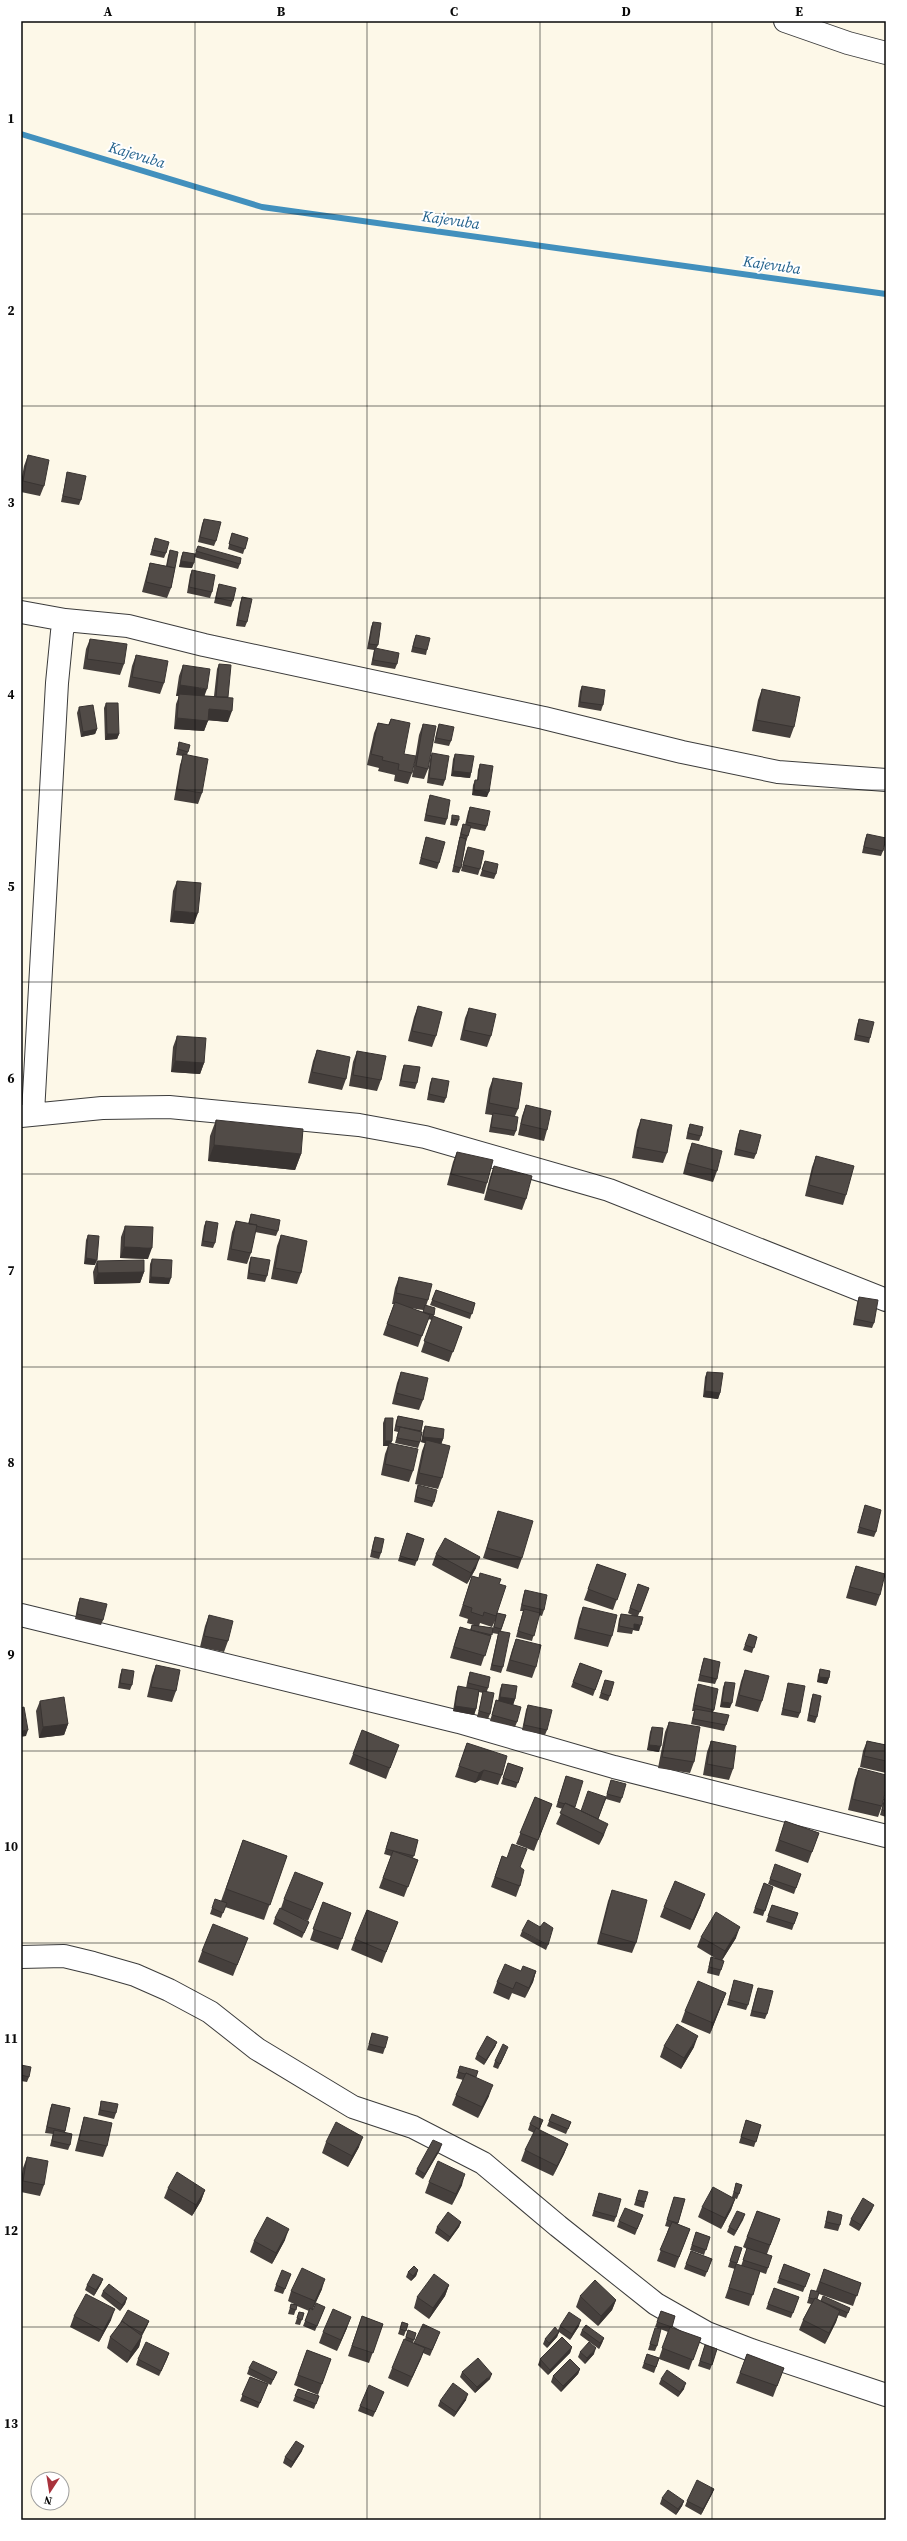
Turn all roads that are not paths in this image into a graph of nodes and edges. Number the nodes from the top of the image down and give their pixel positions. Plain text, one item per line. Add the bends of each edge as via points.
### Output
1 (785, 21) edge
2 (886, 52) edge
3 (21, 612) edge
4 (65, 620) junction
5 (886, 780) edge
6 (27, 1114) edge
7 (886, 1300) edge
8 (21, 1615) edge
9 (886, 1836) edge
10 (21, 1958) edge
11 (886, 2395) edge

1 - 2 street via 848,43
3 - 4 street
4 - 5 street via 128,626 778,772
4 - 6 street via 57,683
6 - 7 street via 102,1108 169,1107 359,1125 425,1137 608,1190
8 - 9 street via 459,1722 614,1767
10 - 11 street via 64,1956 135,1975 169,1990 210,2012 257,2049 353,2107 413,2127 483,2163 656,2304 707,2333

